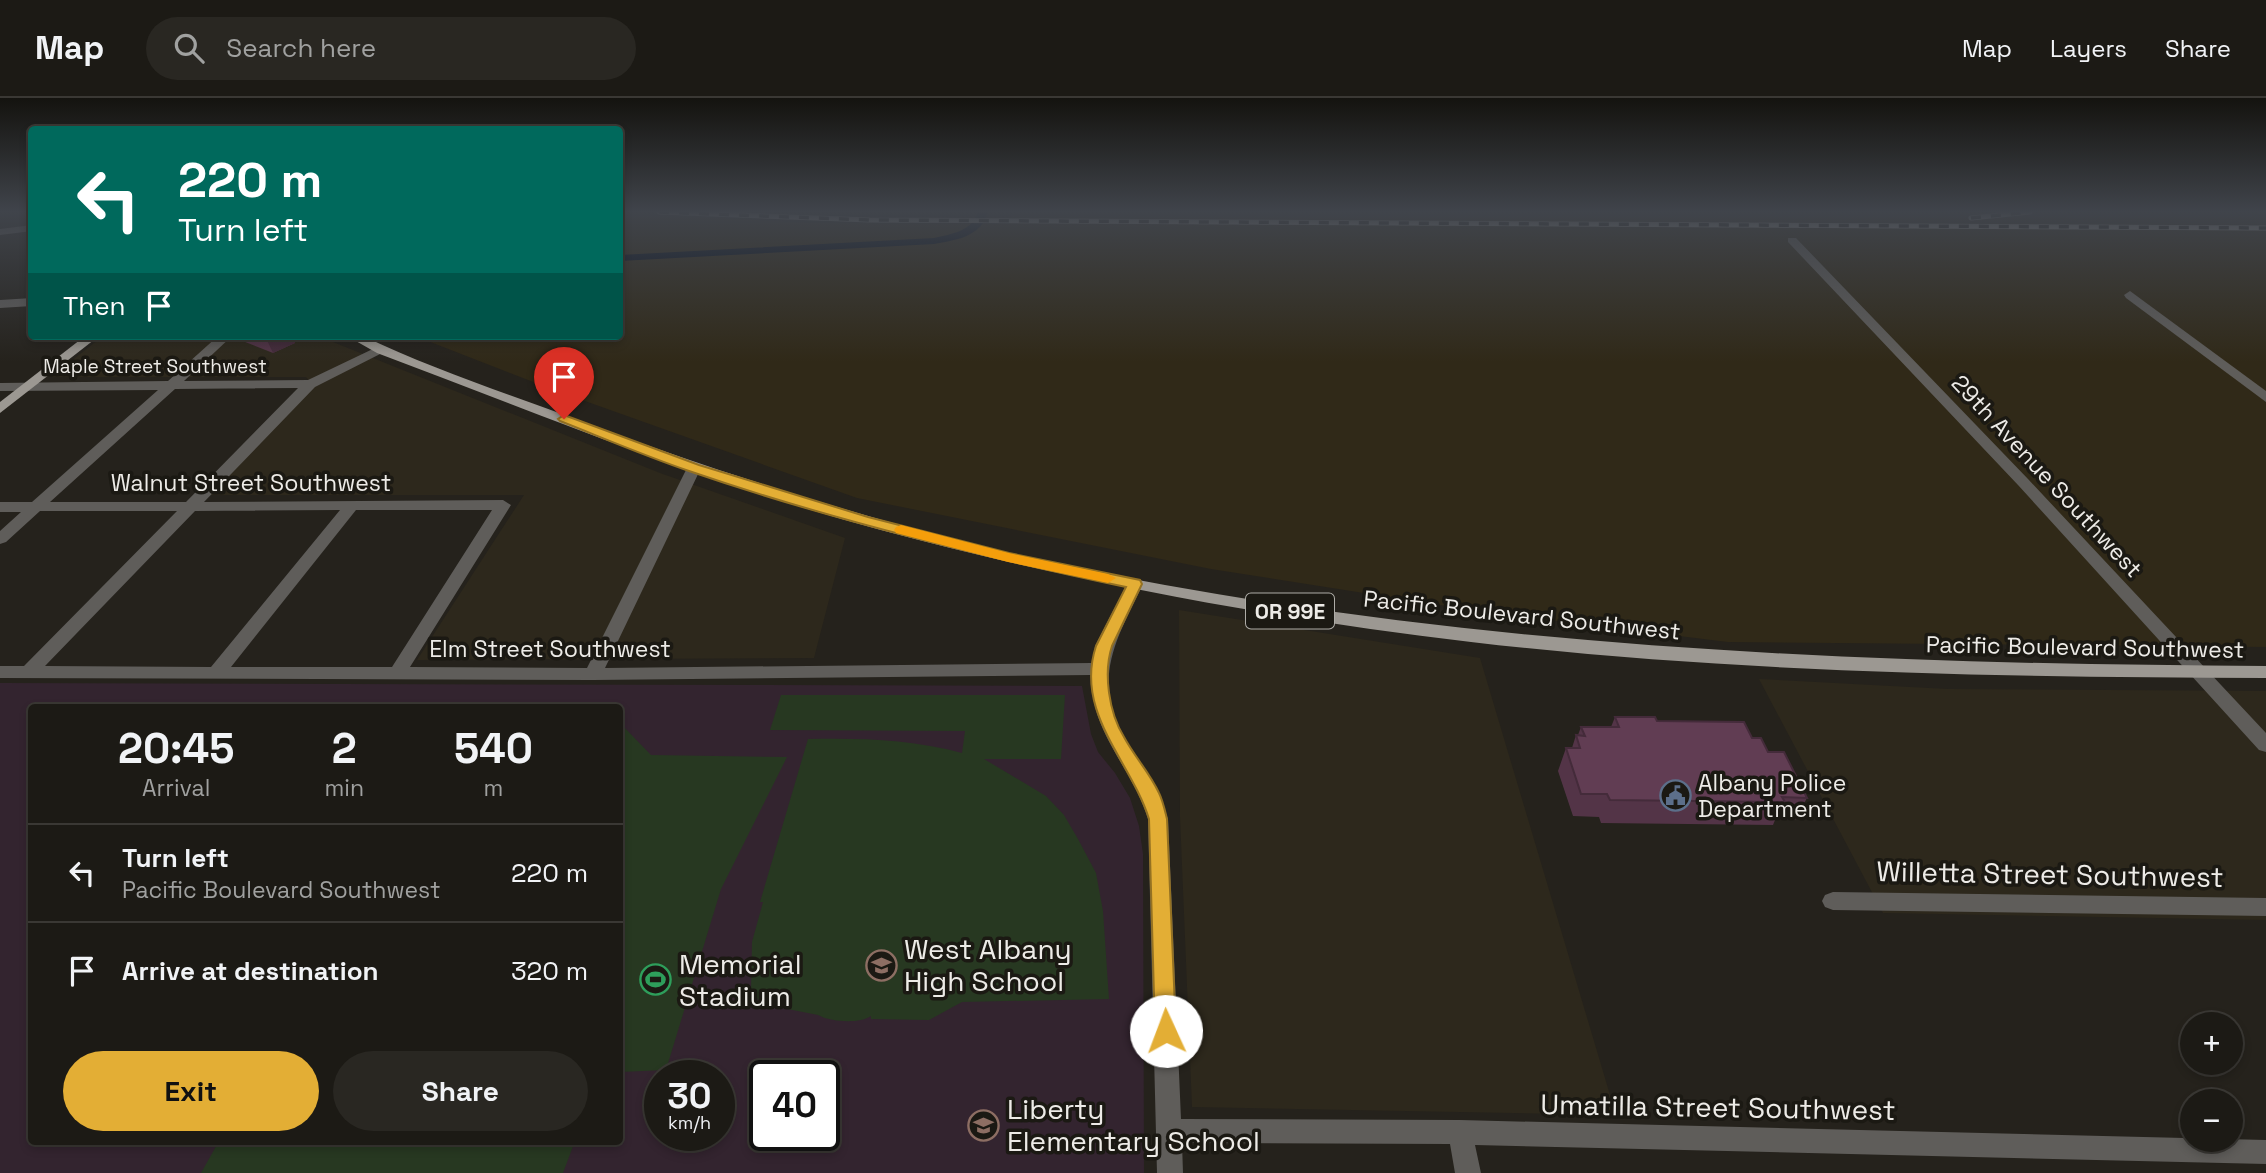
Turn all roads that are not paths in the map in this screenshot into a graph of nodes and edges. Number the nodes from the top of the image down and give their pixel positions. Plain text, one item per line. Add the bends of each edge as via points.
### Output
1 (1813, 262) edge
2 (2130, 295) dead end
3 (28, 302) edge
4 (0, 304) edge
5 (88, 340) edge
6 (221, 340) edge
7 (361, 340) edge
8 (382, 350) junction
9 (171, 384) junction
10 (310, 384) junction
11 (29, 386) junction
12 (0, 387) edge
13 (2266, 398) edge
14 (0, 409) edge
15 (694, 468) junction
16 (352, 505) junction
17 (191, 506) junction
18 (0, 507) edge
19 (36, 507) junction
20 (0, 539) edge
21 (1135, 584) junction
22 (1100, 669) junction
23 (0, 672) edge
24 (29, 672) junction
25 (216, 672) junction
26 (2199, 672) junction
27 (2266, 672) edge
28 (397, 673) junction
29 (593, 674) junction
30 (2266, 745) edge
31 (1833, 901) dead end
32 (2266, 907) edge
33 (1168, 1130) junction
34 (1460, 1132) junction
35 (2266, 1152) edge
36 (1170, 1173) edge
37 (1468, 1173) edge

1 - 26 street, 29th Avenue Southwest
2 - 13 street
3 - 4 street
5 - 11 main road
6 - 9 street
7 - 8 main road, Pacific Boulevard Southwest / OR 99E
8 - 10 street
8 - 15 main road, Pacific Boulevard Southwest / OR 99E
9 - 10 street, Maple Street Southwest
9 - 11 street, Maple Street Southwest
9 - 19 street
10 - 17 street
11 - 12 street, Maple Street Southwest
11 - 14 main road
15 - 21 main road, Pacific Boulevard Southwest / OR 99E via 934,538
15 - 29 street
16 - 17 street, Walnut Street Southwest
16 - 25 street
16 - 28 street, Walnut Street Southwest via 503,505
17 - 19 street, Walnut Street Southwest
17 - 24 street
18 - 19 street, Walnut Street Southwest
19 - 20 street
21 - 22 street via 1108,636
21 - 26 main road, Pacific Boulevard Southwest / OR 99E via 1413,629 1669,655 1865,667
22 - 29 street, Elm Street Southwest
22 - 33 street via 1108,721 1119,747 1150,793 1158,819
23 - 24 street, Elm Street Southwest
24 - 25 street, Elm Street Southwest
25 - 28 street, Elm Street Southwest
26 - 27 main road, Pacific Boulevard Southwest / OR 99E
26 - 30 street, 29th Avenue Southwest
28 - 29 street, Elm Street Southwest
31 - 32 street, Willetta Street Southwest
33 - 34 street, Umatilla Street Southwest
33 - 36 street
34 - 35 street, Umatilla Street Southwest
34 - 37 street

